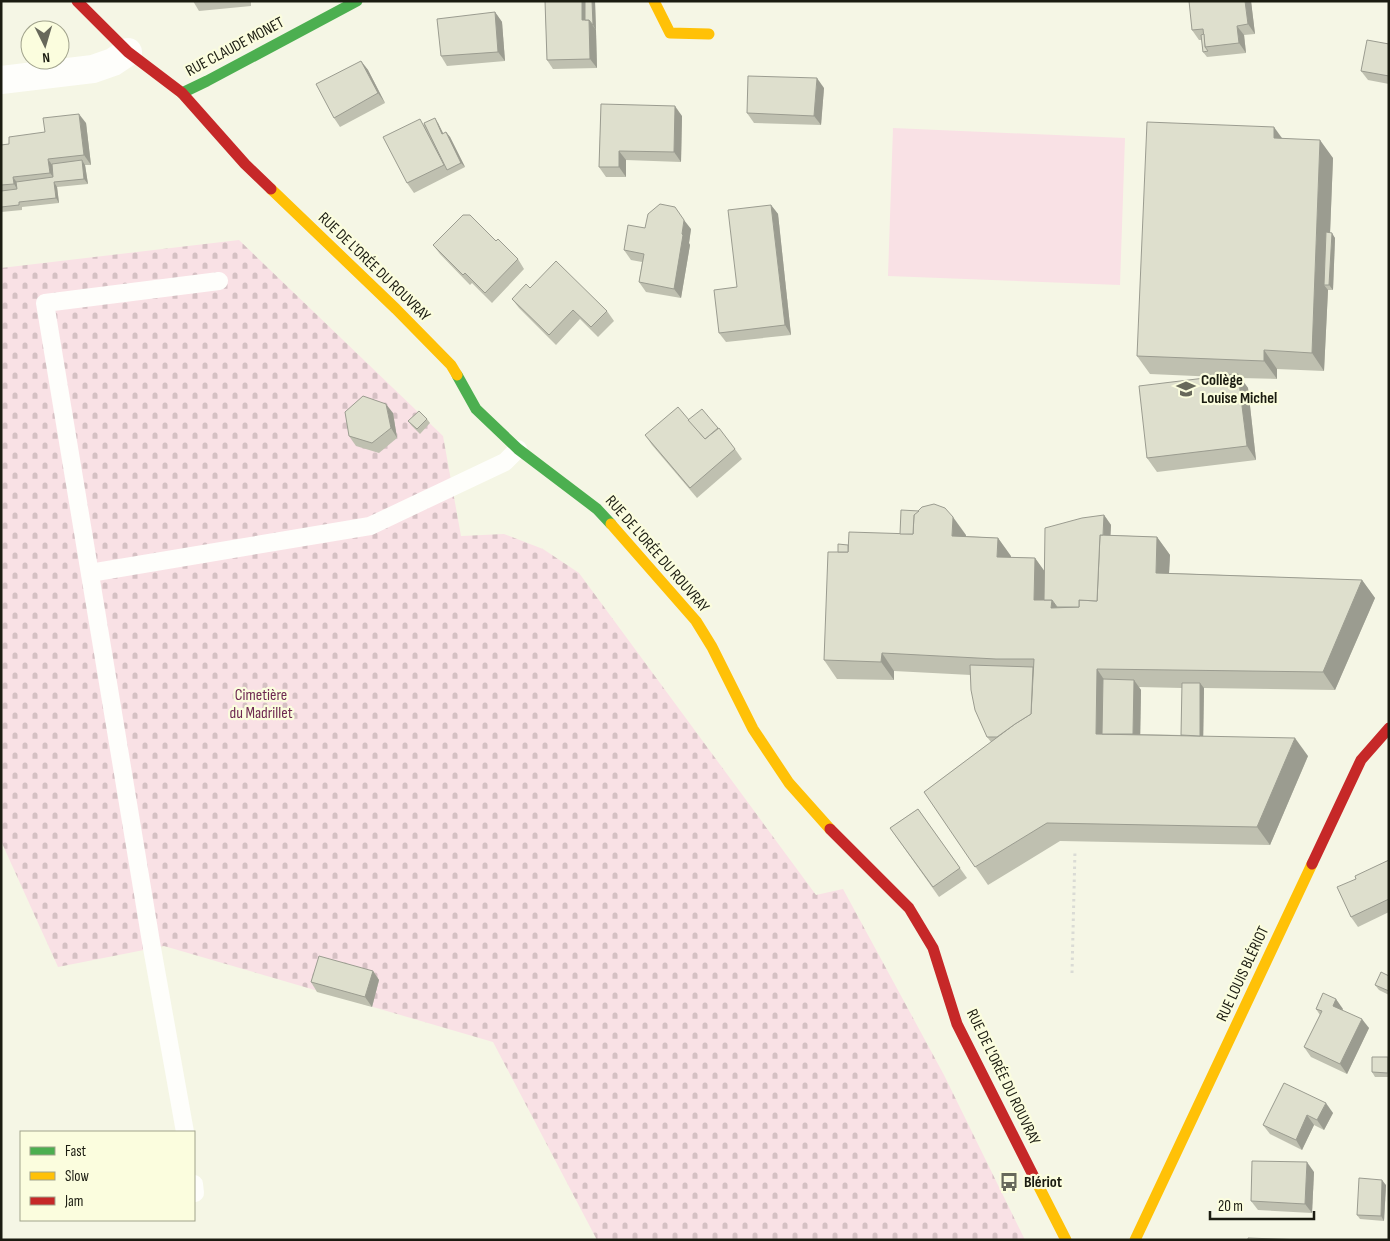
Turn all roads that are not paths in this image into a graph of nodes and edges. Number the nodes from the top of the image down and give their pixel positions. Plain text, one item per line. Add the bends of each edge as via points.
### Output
1 (77, 1) edge
2 (357, 1) edge
3 (654, 1) edge
4 (709, 34) dead end
5 (128, 52) junction
6 (1, 80) edge
7 (182, 93) junction
8 (218, 281) dead end
9 (518, 450) junction
10 (90, 573) junction
11 (1389, 728) edge
12 (184, 1131) edge
13 (1066, 1240) edge
14 (1135, 1240) edge

1 - 5 street, RUE DE L'ORÉE DU ROUVRAY
2 - 7 street, RUE CLAUDE MONET
3 - 4 street via 670,34
5 - 6 street via 93,69
5 - 7 street, RUE DE L'ORÉE DU ROUVRAY
7 - 9 street, RUE DE L'ORÉE DU ROUVRAY via 245,164 450,365 476,409
8 - 10 lane via 45,303
9 - 10 lane via 505,462 370,526
9 - 13 street, RUE DE L'ORÉE DU ROUVRAY via 597,509 696,621 753,730 789,783 909,908 933,948 957,1024
10 - 12 lane
11 - 14 street, RUE LOUIS BLÉRIOT via 1362,760

